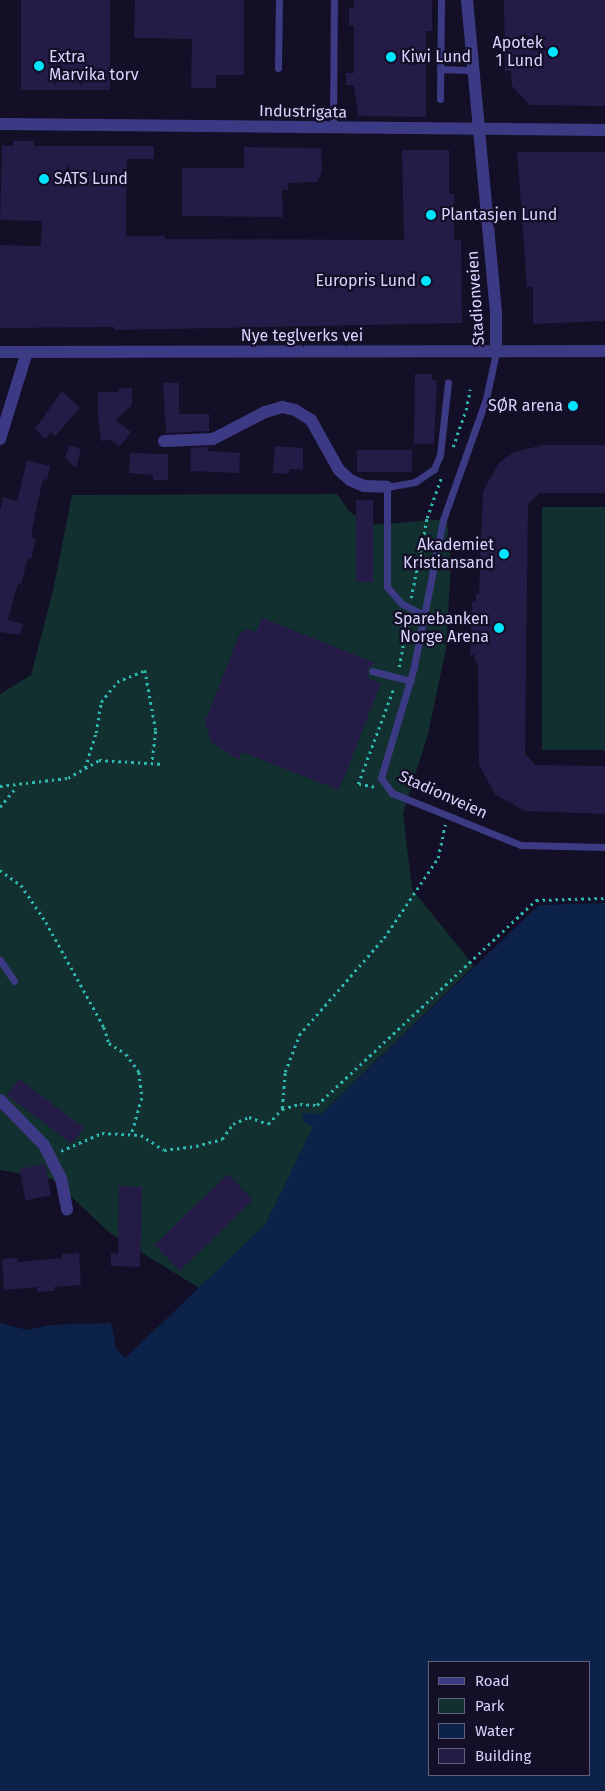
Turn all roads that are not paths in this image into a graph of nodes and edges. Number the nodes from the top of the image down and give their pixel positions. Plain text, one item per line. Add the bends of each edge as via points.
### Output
1 (279, 0) edge
2 (334, 0) edge
3 (441, 0) edge
4 (467, 0) edge
5 (278, 68) dead end
6 (440, 69) junction
7 (474, 70) junction
8 (440, 99) dead end
9 (0, 124) edge
10 (332, 128) junction
11 (477, 130) junction
12 (605, 130) edge
13 (605, 351) edge
14 (0, 352) edge
15 (27, 352) junction
16 (496, 352) junction
17 (448, 382) dead end
18 (0, 439) edge
19 (164, 441) dead end
20 (387, 487) junction
21 (424, 615) junction
22 (372, 671) dead end
23 (411, 681) junction
24 (605, 847) edge
25 (0, 960) edge
26 (14, 981) dead end
27 (0, 1100) edge
28 (67, 1209) dead end

1 - 5 lane
2 - 10 lane
3 - 6 lane
4 - 7 street, Stadionveien
6 - 7 lane
6 - 8 lane
7 - 11 street, Stadionveien
9 - 10 street, Industrigata
10 - 11 street, Industrigata
11 - 12 street, Industrigata
11 - 16 street, Stadionveien via 496,313
13 - 16 street, Nye teglverks vei
14 - 15 street, Nye teglverks vei
15 - 16 street, Nye teglverks vei
15 - 18 street
16 - 21 lane, Stadionveien via 480,418 444,513
17 - 20 lane via 440,455 434,469 415,482
19 - 20 street via 213,439 265,412 282,407 295,410 311,420 338,470 350,480 364,486
20 - 21 lane via 388,587 396,600
21 - 23 lane, Stadionveien
22 - 23 lane
23 - 24 lane, Stadionveien via 382,769 381,778 388,790 521,845
25 - 26 lane
27 - 28 street via 51,1156 61,1178

